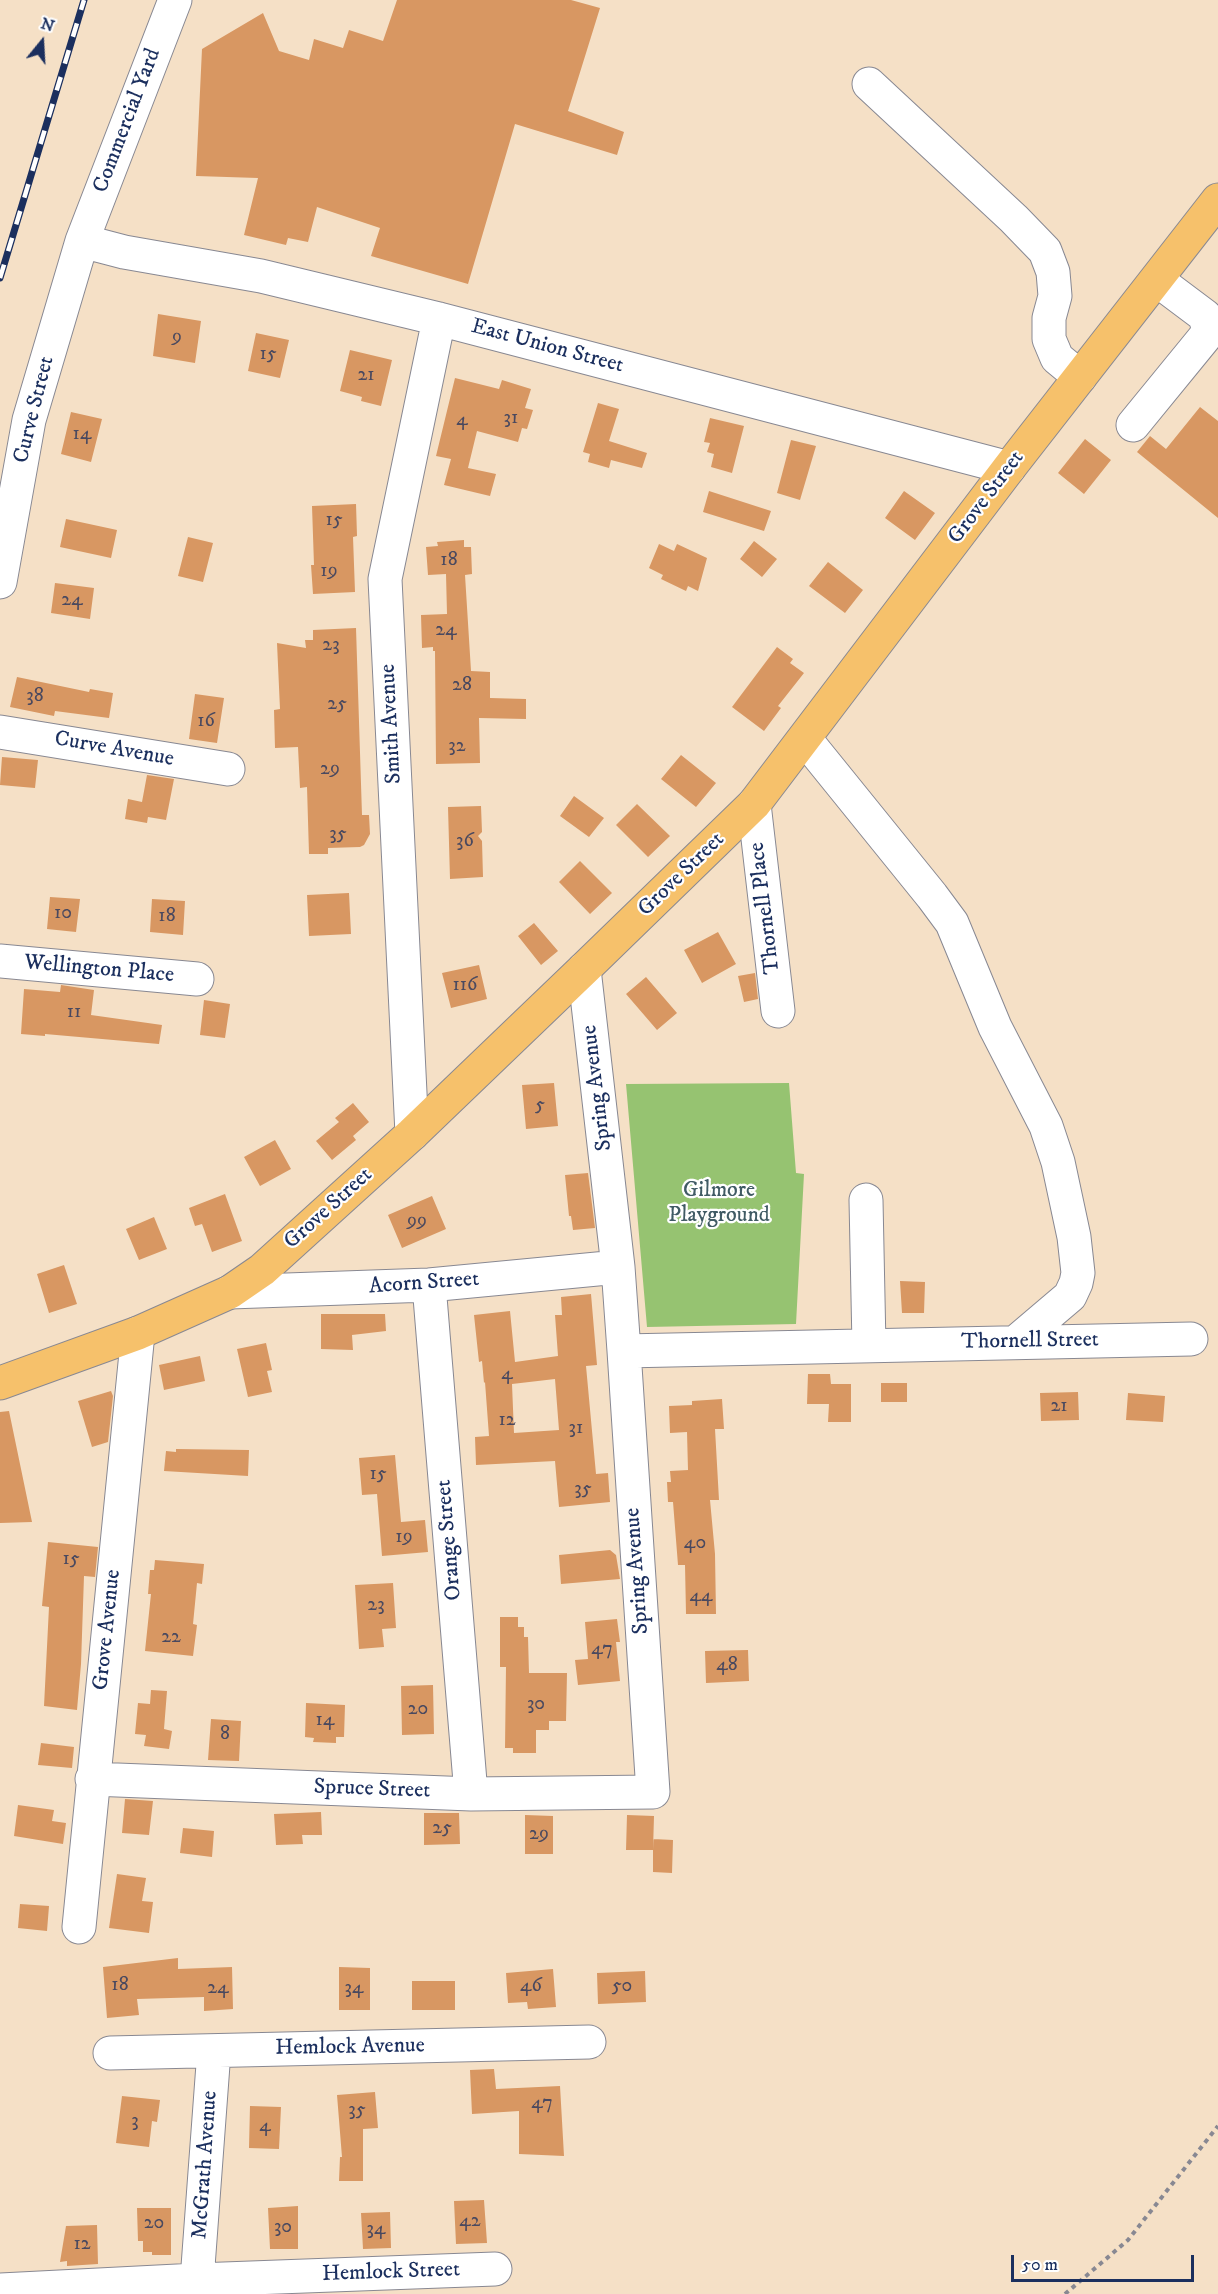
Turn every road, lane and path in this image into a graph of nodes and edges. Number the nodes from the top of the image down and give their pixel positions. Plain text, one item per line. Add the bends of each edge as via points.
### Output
1 (175, 0) edge
2 (869, 84) dead end
3 (1218, 200) edge
4 (82, 241) junction
5 (1157, 280) junction
6 (439, 319) junction
7 (1080, 377) junction
8 (1133, 425) dead end
9 (1009, 468) junction
10 (0, 582) edge
11 (0, 732) edge
12 (805, 739) junction
13 (228, 769) dead end
14 (754, 804) junction
15 (0, 961) edge
16 (584, 969) junction
17 (197, 979) dead end
18 (778, 1011) dead end
19 (412, 1134) junction
20 (866, 1200) dead end
21 (618, 1267) junction
22 (429, 1285) junction
23 (230, 1292) junction
24 (138, 1333) junction
25 (1191, 1339) dead end
26 (1017, 1341) junction
27 (869, 1346) junction
28 (624, 1351) junction
29 (0, 1383) edge
30 (93, 1779) junction
31 (653, 1792) joint
32 (471, 1794) junction
33 (79, 1927) dead end
34 (589, 2042) dead end
35 (214, 2051) junction
36 (110, 2054) dead end
37 (1218, 2126) edge
38 (495, 2269) dead end
39 (197, 2280) junction
40 (0, 2290) edge
41 (1065, 2294) edge

1 - 4 street, Commercial Yard
2 - 7 street via 1045,251 1053,272 1055,296 1049,339 1057,358
3 - 5 main road, Grove Street
4 - 6 street, East Union Street via 261,276
4 - 10 street, Curve Street via 29,420
5 - 7 main road, Grove Street
5 - 8 street via 1206,316 1209,332
6 - 9 street, East Union Street
6 - 19 street, Smith Avenue via 385,579
7 - 9 main road, Grove Street
9 - 12 main road, Grove Street
11 - 13 street, Curve Avenue
12 - 14 main road, Grove Street
12 - 26 street via 952,923 995,1027 1046,1126 1058,1162 1078,1273 1070,1296
14 - 16 main road, Grove Street
14 - 18 street, Thornell Place
15 - 17 street, Wellington Place
16 - 19 main road, Grove Street
16 - 21 street, Spring Avenue
19 - 23 main road, Grove Street via 262,1270
20 - 27 street
21 - 22 street, Acorn Street
21 - 28 street, Spring Avenue
22 - 23 street, Acorn Street
22 - 32 street, Orange Street
23 - 24 main road, Grove Street
24 - 29 main road, Grove Street
24 - 30 street, Grove Avenue
25 - 26 street, Thornell Street
26 - 27 street, Thornell Street
27 - 28 street
28 - 31 street, Spring Avenue
30 - 32 street, Spruce Street
30 - 33 street, Grove Avenue
31 - 32 street, Spruce Street
34 - 35 street, Hemlock Avenue
35 - 36 street, Hemlock Avenue
35 - 39 street, McGrath Avenue
37 - 41 path via 1128,2240
38 - 39 street, Hemlock Street
39 - 40 street, Hemlock Street

